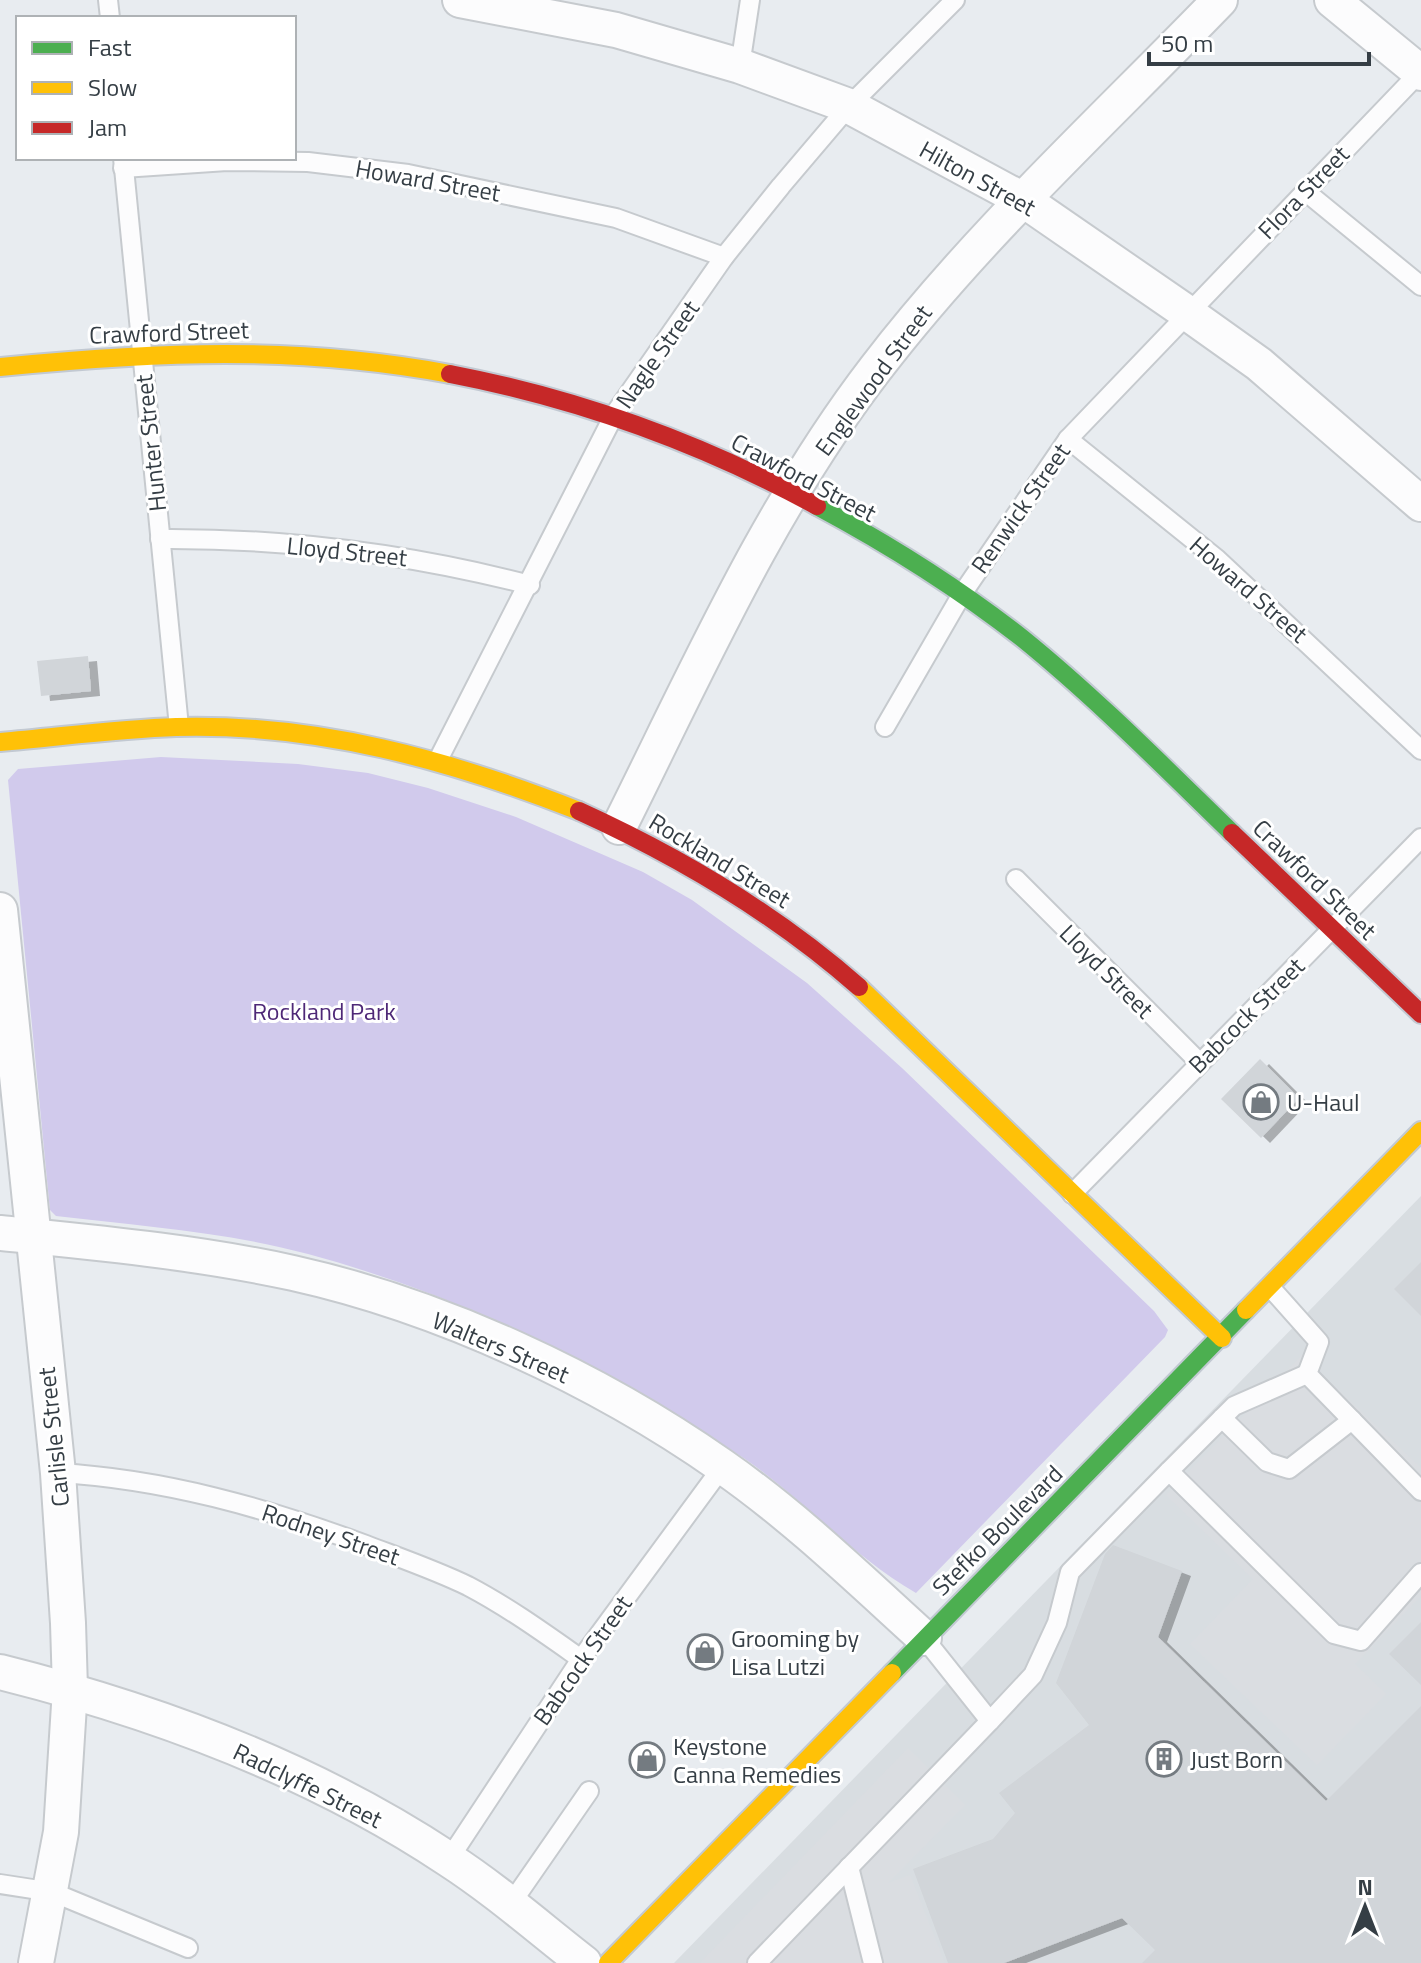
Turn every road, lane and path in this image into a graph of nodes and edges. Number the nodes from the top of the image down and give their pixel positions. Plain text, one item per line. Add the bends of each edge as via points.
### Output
1 (460, 0) edge
2 (750, 0) edge
3 (955, 0) edge
4 (1220, 0) edge
5 (1332, 0) edge
6 (551, 9) edge
7 (740, 66) junction
8 (1420, 72) edge
9 (849, 106) junction
10 (123, 163) edge
11 (1305, 191) junction
12 (1025, 201) junction
13 (724, 257) junction
14 (1421, 286) edge
15 (1186, 312) junction
16 (140, 353) junction
17 (0, 367) edge
18 (614, 415) junction
19 (1068, 439) junction
20 (791, 493) junction
21 (1421, 504) edge
22 (160, 539) junction
23 (530, 585) junction
24 (962, 594) junction
25 (179, 727) junction
26 (885, 727) dead end
27 (0, 742) edge
28 (1421, 750) edge
29 (437, 762) junction
30 (619, 827) junction
31 (1421, 838) edge
32 (1016, 879) dead end
33 (0, 910) edge
34 (1331, 928) junction
35 (1421, 1014) edge
36 (1199, 1062) junction
37 (1421, 1131) edge
38 (1072, 1194) junction
39 (16, 1235) edge
40 (1270, 1287) junction
41 (1222, 1338) junction
42 (1307, 1374) junction
43 (1222, 1418) junction
44 (1352, 1420) junction
45 (723, 1466) junction
46 (1169, 1471) junction
47 (58, 1473) junction
48 (1421, 1491) edge
49 (1421, 1573) edge
50 (924, 1638) junction
51 (581, 1659) junction
52 (0, 1672) edge
53 (70, 1689) junction
54 (990, 1721) junction
55 (589, 1791) dead end
56 (449, 1859) junction
57 (849, 1867) junction
58 (0, 1884) edge
59 (52, 1892) junction
60 (510, 1905) junction
61 (188, 1948) dead end
62 (36, 1963) edge
63 (584, 1963) edge
64 (608, 1963) edge
65 (757, 1963) edge
66 (873, 1963) edge

1 - 6 street, Hilton Street
2 - 7 lane
3 - 9 lane, Nagle Street
4 - 12 street, Englewood Street
5 - 8 street
6 - 7 street, Hilton Street
7 - 9 street, Hilton Street
8 - 11 lane, Flora Street
9 - 12 street, Hilton Street
9 - 13 lane, Nagle Street
10 - 13 lane, Howard Street via 308,162 408,174 616,218
10 - 16 lane, Hunter Street
11 - 14 lane
11 - 15 lane, Flora Street
12 - 15 street, Hilton Street
12 - 20 street, Englewood Street via 959,266 875,369
13 - 18 lane, Nagle Street
15 - 19 lane, Renwick Street
15 - 21 street, Hilton Street via 1271,374
16 - 17 street, Crawford Street
16 - 18 street, Crawford Street via 254,352 347,360 491,384
16 - 22 lane, Hunter Street
18 - 20 street, Crawford Street
18 - 23 lane, Nagle Street
19 - 24 lane, Renwick Street
19 - 28 lane, Howard Street via 1217,559
20 - 24 street, Crawford Street
20 - 30 street, Englewood Street
22 - 23 lane, Lloyd Street via 436,561
22 - 25 lane, Hunter Street
23 - 29 lane, Nagle Street
24 - 26 lane, Renwick Street
24 - 34 street, Crawford Street via 1051,663 1135,739
25 - 27 street, Rockland Street
25 - 29 street, Rockland Street via 303,736
29 - 30 street, Rockland Street
30 - 38 street, Rockland Street via 708,875 797,937 900,1027
31 - 34 lane, Babcock Street
32 - 36 lane, Lloyd Street
33 - 39 street, Carlisle Street
34 - 35 street, Crawford Street
34 - 36 lane, Babcock Street
36 - 38 lane, Babcock Street
37 - 40 street, Stefko Boulevard
38 - 41 street, Rockland Street
39 - 45 street, Walters Street via 218,1259 372,1296 584,1383
39 - 47 street, Carlisle Street
40 - 41 street, Stefko Boulevard
40 - 42 lane via 1319,1342
41 - 50 street, Stefko Boulevard
42 - 43 lane via 1234,1406
42 - 44 lane
43 - 44 lane via 1267,1462 1289,1469
43 - 46 lane
44 - 48 lane
45 - 50 street, Walters Street
45 - 51 lane, Babcock Street
46 - 49 lane via 1334,1634 1361,1641
46 - 54 lane via 1070,1572 1057,1623 1033,1675
47 - 51 lane, Rodney Street via 109,1475 186,1490 322,1529 467,1586
47 - 53 street, Carlisle Street
50 - 54 lane
50 - 64 street, Stefko Boulevard
51 - 56 lane, Babcock Street
52 - 53 street, Radclyffe Street
53 - 56 street, Radclyffe Street via 296,1775
53 - 59 street, Carlisle Street
54 - 57 lane
55 - 60 lane
56 - 60 street, Radclyffe Street
57 - 65 lane
57 - 66 lane
58 - 59 lane
59 - 61 lane
59 - 62 street, Carlisle Street
60 - 63 street, Radclyffe Street

